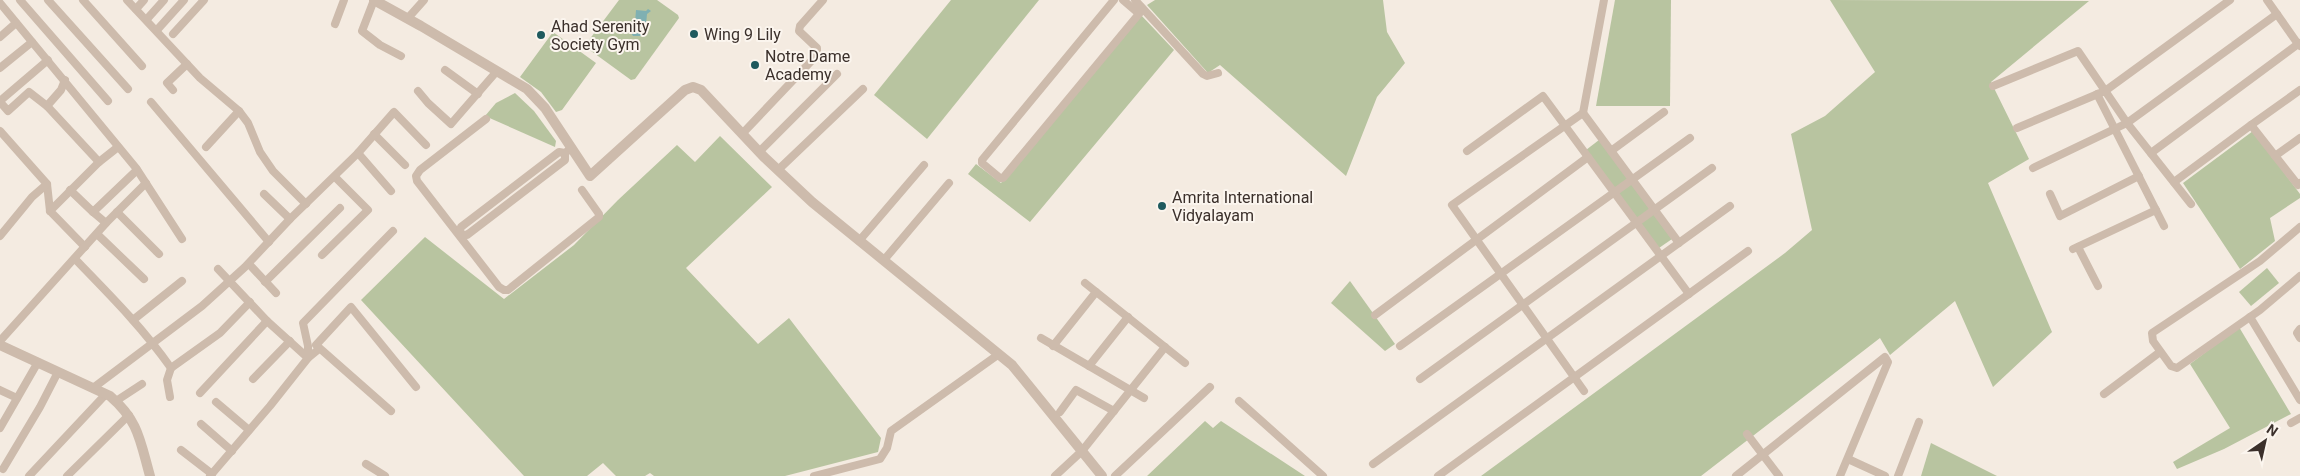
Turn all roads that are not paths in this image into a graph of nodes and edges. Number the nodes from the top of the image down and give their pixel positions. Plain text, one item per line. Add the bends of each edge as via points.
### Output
1 (20, 0) edge
2 (48, 0) edge
3 (83, 0) edge
4 (127, 0) edge
5 (144, 0) edge
6 (164, 0) edge
7 (184, 0) edge
8 (204, 0) edge
9 (344, 0) edge
10 (374, 0) edge
11 (424, 0) edge
12 (823, 0) edge
13 (1114, 0) edge
14 (1122, 0) edge
15 (1135, 0) edge
16 (1604, 0) edge
17 (2230, 0) edge
18 (2267, 0) edge
19 (0, 2) edge
20 (136, 9) junction
21 (1140, 10) junction
22 (2276, 14) junction
23 (408, 18) junction
24 (146, 19) junction
25 (16, 23) junction
26 (335, 24) dead end
27 (157, 30) junction
28 (173, 34) dead end
29 (0, 37) edge
30 (32, 42) junction
31 (2300, 45) edge
32 (401, 56) dead end
33 (48, 60) junction
34 (187, 64) junction
35 (142, 66) dead end
36 (0, 68) edge
37 (445, 70) dead end
38 (497, 71) junction
39 (1218, 73) dead end
40 (837, 74) dead end
41 (65, 80) junction
42 (1993, 86) dead end
43 (128, 89) dead end
44 (863, 89) dead end
45 (173, 90) dead end
46 (2300, 90) edge
47 (418, 91) dead end
48 (2105, 91) junction
49 (478, 94) junction
50 (2097, 94) junction
51 (0, 101) edge
52 (108, 101) dead end
53 (151, 102) dead end
54 (47, 106) junction
55 (239, 111) junction
56 (1583, 112) junction
57 (1664, 112) dead end
58 (486, 119) dead end
59 (2127, 123) junction
60 (1565, 125) junction
61 (2251, 125) junction
62 (2016, 128) dead end
63 (2115, 129) junction
64 (0, 131) edge
65 (374, 134) junction
66 (742, 134) junction
67 (1690, 138) dead end
68 (2300, 138) edge
69 (426, 145) dead end
70 (118, 147) junction
71 (206, 147) dead end
72 (568, 150) junction
73 (1611, 150) junction
74 (1467, 151) dead end
75 (759, 152) junction
76 (2151, 153) junction
77 (358, 154) junction
78 (2276, 156) junction
79 (1588, 157) junction
80 (100, 162) junction
81 (406, 165) dead end
82 (924, 165) dead end
83 (1712, 168) dead end
84 (2033, 168) dead end
85 (137, 170) junction
86 (778, 170) junction
87 (2139, 176) junction
88 (335, 177) junction
89 (1632, 179) junction
90 (2174, 182) junction
91 (146, 183) junction
92 (949, 183) dead end
93 (47, 184) junction
94 (2300, 184) edge
95 (70, 190) junction
96 (582, 190) dead end
97 (391, 191) dead end
98 (1614, 192) junction
99 (264, 194) dead end
100 (2050, 194) dead end
101 (306, 204) junction
102 (2191, 204) dead end
103 (1730, 206) dead end
104 (340, 208) dead end
105 (1654, 210) junction
106 (2156, 210) junction
107 (50, 212) junction
108 (93, 212) junction
109 (117, 212) junction
110 (290, 219) junction
111 (106, 223) junction
112 (1637, 223) junction
113 (2164, 226) dead end
114 (2300, 228) edge
115 (393, 231) dead end
116 (97, 234) junction
117 (459, 234) junction
118 (0, 236) edge
119 (182, 239) dead end
120 (1477, 240) junction
121 (860, 241) junction
122 (269, 242) junction
123 (1678, 243) junction
124 (86, 247) junction
125 (1748, 251) dead end
126 (159, 254) dead end
127 (322, 255) dead end
128 (1661, 256) junction
129 (75, 259) junction
130 (884, 260) junction
131 (249, 264) junction
132 (218, 269) dead end
133 (1501, 274) junction
134 (2300, 276) edge
135 (144, 279) dead end
136 (182, 281) dead end
137 (229, 281) junction
138 (265, 282) junction
139 (1085, 283) dead end
140 (2098, 286) dead end
141 (1096, 292) junction
142 (276, 293) dead end
143 (1689, 294) junction
144 (250, 302) junction
145 (1523, 305) junction
146 (1375, 315) dead end
147 (1128, 317) junction
148 (2250, 317) junction
149 (133, 320) junction
150 (268, 320) junction
151 (2300, 329) edge
152 (1041, 338) dead end
153 (1547, 338) junction
154 (2300, 338) edge
155 (0, 341) edge
156 (290, 341) junction
157 (153, 342) junction
158 (0, 345) edge
159 (1054, 346) junction
160 (1400, 346) dead end
161 (1165, 347) junction
162 (319, 349) junction
163 (2160, 352) junction
164 (999, 354) junction
165 (308, 358) junction
166 (38, 362) junction
167 (1186, 363) dead end
168 (1089, 366) junction
169 (171, 368) junction
170 (58, 372) junction
171 (1574, 377) junction
172 (253, 379) dead end
173 (1420, 380) dead end
174 (142, 384) dead end
175 (1210, 387) dead end
176 (93, 388) junction
177 (416, 388) dead end
178 (0, 390) edge
179 (1130, 390) junction
180 (1584, 391) dead end
181 (200, 393) dead end
182 (106, 394) junction
183 (2104, 394) dead end
184 (170, 397) dead end
185 (17, 398) junction
186 (1144, 398) dead end
187 (2300, 400) edge
188 (116, 401) junction
189 (1239, 401) dead end
190 (216, 402) dead end
191 (391, 410) dead end
192 (1114, 410) junction
193 (1060, 412) dead end
194 (129, 415) junction
195 (2300, 418) edge
196 (1919, 422) dead end
197 (2291, 423) dead end
198 (201, 424) dead end
199 (0, 428) edge
200 (249, 430) junction
201 (1747, 434) dead end
202 (181, 450) dead end
203 (1082, 450) junction
204 (232, 451) junction
205 (1763, 455) junction
206 (1848, 459) junction
207 (366, 464) dead end
208 (1373, 464) dead end
209 (3, 470) dead end
210 (211, 475) edge
211 (29, 476) edge
212 (67, 476) edge
213 (150, 476) edge
214 (385, 476) edge
215 (814, 476) edge
216 (1055, 476) edge
217 (1102, 476) edge
218 (1115, 476) edge
219 (1323, 476) edge
220 (1438, 476) edge
221 (1736, 476) edge
222 (1779, 476) edge
223 (1840, 476) edge
224 (1885, 476) edge
225 (1898, 476) edge

1 - 52 street
2 - 43 street
3 - 35 street
4 - 20 street
5 - 20 street
6 - 24 street
7 - 27 street
8 - 28 street
9 - 26 street
10 - 23 street
10 - 32 street via 362,31
11 - 23 street
12 - 66 street via 799,30 817,48 817,55
13 - 21 street via 982,160 1000,178
14 - 21 street
15 - 21 street
16 - 56 street
17 - 48 street
18 - 22 street
19 - 25 street
20 - 24 street
21 - 39 street via 1203,74
22 - 31 street
22 - 59 street
23 - 38 street
24 - 27 street
25 - 29 street
25 - 30 street
27 - 34 street
30 - 33 street
30 - 36 street
31 - 76 street
33 - 41 street
33 - 51 street
34 - 45 street via 167,83
34 - 55 street
37 - 49 street
38 - 49 street
38 - 72 street via 528,89 545,108
40 - 75 street
41 - 54 street
41 - 70 street
42 - 48 street via 2078,51
44 - 86 street
46 - 61 street
47 - 49 street via 452,124
48 - 50 street
48 - 59 street
50 - 62 street
50 - 63 street
51 - 54 street via 8,111 29,92
53 - 122 street
54 - 80 street
55 - 71 street
55 - 101 street via 273,171
56 - 60 street
56 - 73 street
57 - 73 street
58 - 117 street via 416,176
59 - 63 street
59 - 76 street
60 - 74 street via 1543,96
60 - 79 street
60 - 120 street via 1452,204
61 - 78 street
61 - 90 street
63 - 84 street
63 - 87 street
64 - 93 street
65 - 69 street via 394,112
65 - 77 street
65 - 81 street
66 - 72 street via 701,90 693,87 685,90 590,176
66 - 75 street
67 - 89 street
68 - 78 street
70 - 80 street
70 - 85 street
72 - 117 street via 565,160 467,235
73 - 89 street
75 - 86 street
76 - 90 street
77 - 88 street
77 - 97 street
78 - 94 street
79 - 98 street
79 - 120 street
80 - 95 street
82 - 121 street
83 - 105 street
85 - 91 street
85 - 108 street
86 - 121 street
87 - 100 street via 2060,216
87 - 106 street
88 - 101 street
88 - 127 street via 368,210
89 - 98 street
89 - 105 street
90 - 102 street
91 - 109 street
91 - 119 street
92 - 130 street
93 - 107 street
93 - 118 street
95 - 107 street
95 - 108 street
96 - 117 street via 600,216 508,290 499,287
98 - 112 street
98 - 133 street
99 - 110 street
101 - 110 street
103 - 123 street
104 - 138 street
105 - 112 street
105 - 123 street
106 - 113 street
106 - 140 street via 2076,248
107 - 124 street
108 - 111 street
109 - 111 street
109 - 126 street
110 - 122 street
111 - 116 street
112 - 128 street
112 - 145 street
114 - 163 street via 2260,261 2152,333
115 - 165 street via 303,323
116 - 124 street
116 - 135 street
120 - 133 street
120 - 146 street
121 - 130 street
122 - 131 street
123 - 128 street
124 - 129 street
125 - 143 street
128 - 143 street
128 - 153 street
129 - 149 street
129 - 155 street
130 - 164 street
131 - 137 street
131 - 138 street
132 - 137 street
133 - 145 street
133 - 160 street
134 - 148 street
136 - 149 street
137 - 144 street
137 - 157 street via 202,306
138 - 142 street
139 - 141 street
141 - 147 street
141 - 159 street
143 - 171 street
144 - 150 street
144 - 169 street via 220,333
145 - 153 street
145 - 173 street
147 - 161 street
147 - 168 street
148 - 163 street via 2177,368 2171,366
148 - 187 street
149 - 157 street
150 - 156 street
150 - 181 street
151 - 154 street via 2297,333
152 - 159 street
153 - 171 street
153 - 208 street
156 - 165 street
156 - 172 street
157 - 169 street
157 - 176 street
158 - 166 street
159 - 168 street
161 - 167 street
161 - 179 street
162 - 165 street
162 - 177 street via 316,346 351,307
162 - 191 street
163 - 183 street
164 - 203 street via 1017,370
164 - 215 street via 890,431 887,448 880,459
165 - 200 street
166 - 170 street
166 - 185 street
168 - 179 street
169 - 184 street via 167,380
170 - 176 street
170 - 209 street
171 - 180 street
171 - 220 street
174 - 188 street
175 - 218 street
176 - 182 street
178 - 185 street
179 - 186 street
179 - 192 street
182 - 188 street
182 - 211 street
185 - 199 street
188 - 194 street
189 - 219 street
190 - 200 street
192 - 193 street via 1076,390
192 - 203 street
194 - 212 street
194 - 213 street via 136,425
195 - 197 street
196 - 225 street
198 - 204 street
200 - 204 street
201 - 205 street
202 - 210 street
203 - 216 street
203 - 217 street
204 - 210 street
205 - 206 street via 1885,357 1888,362
205 - 221 street
205 - 222 street
206 - 223 street
206 - 224 street
207 - 214 street

